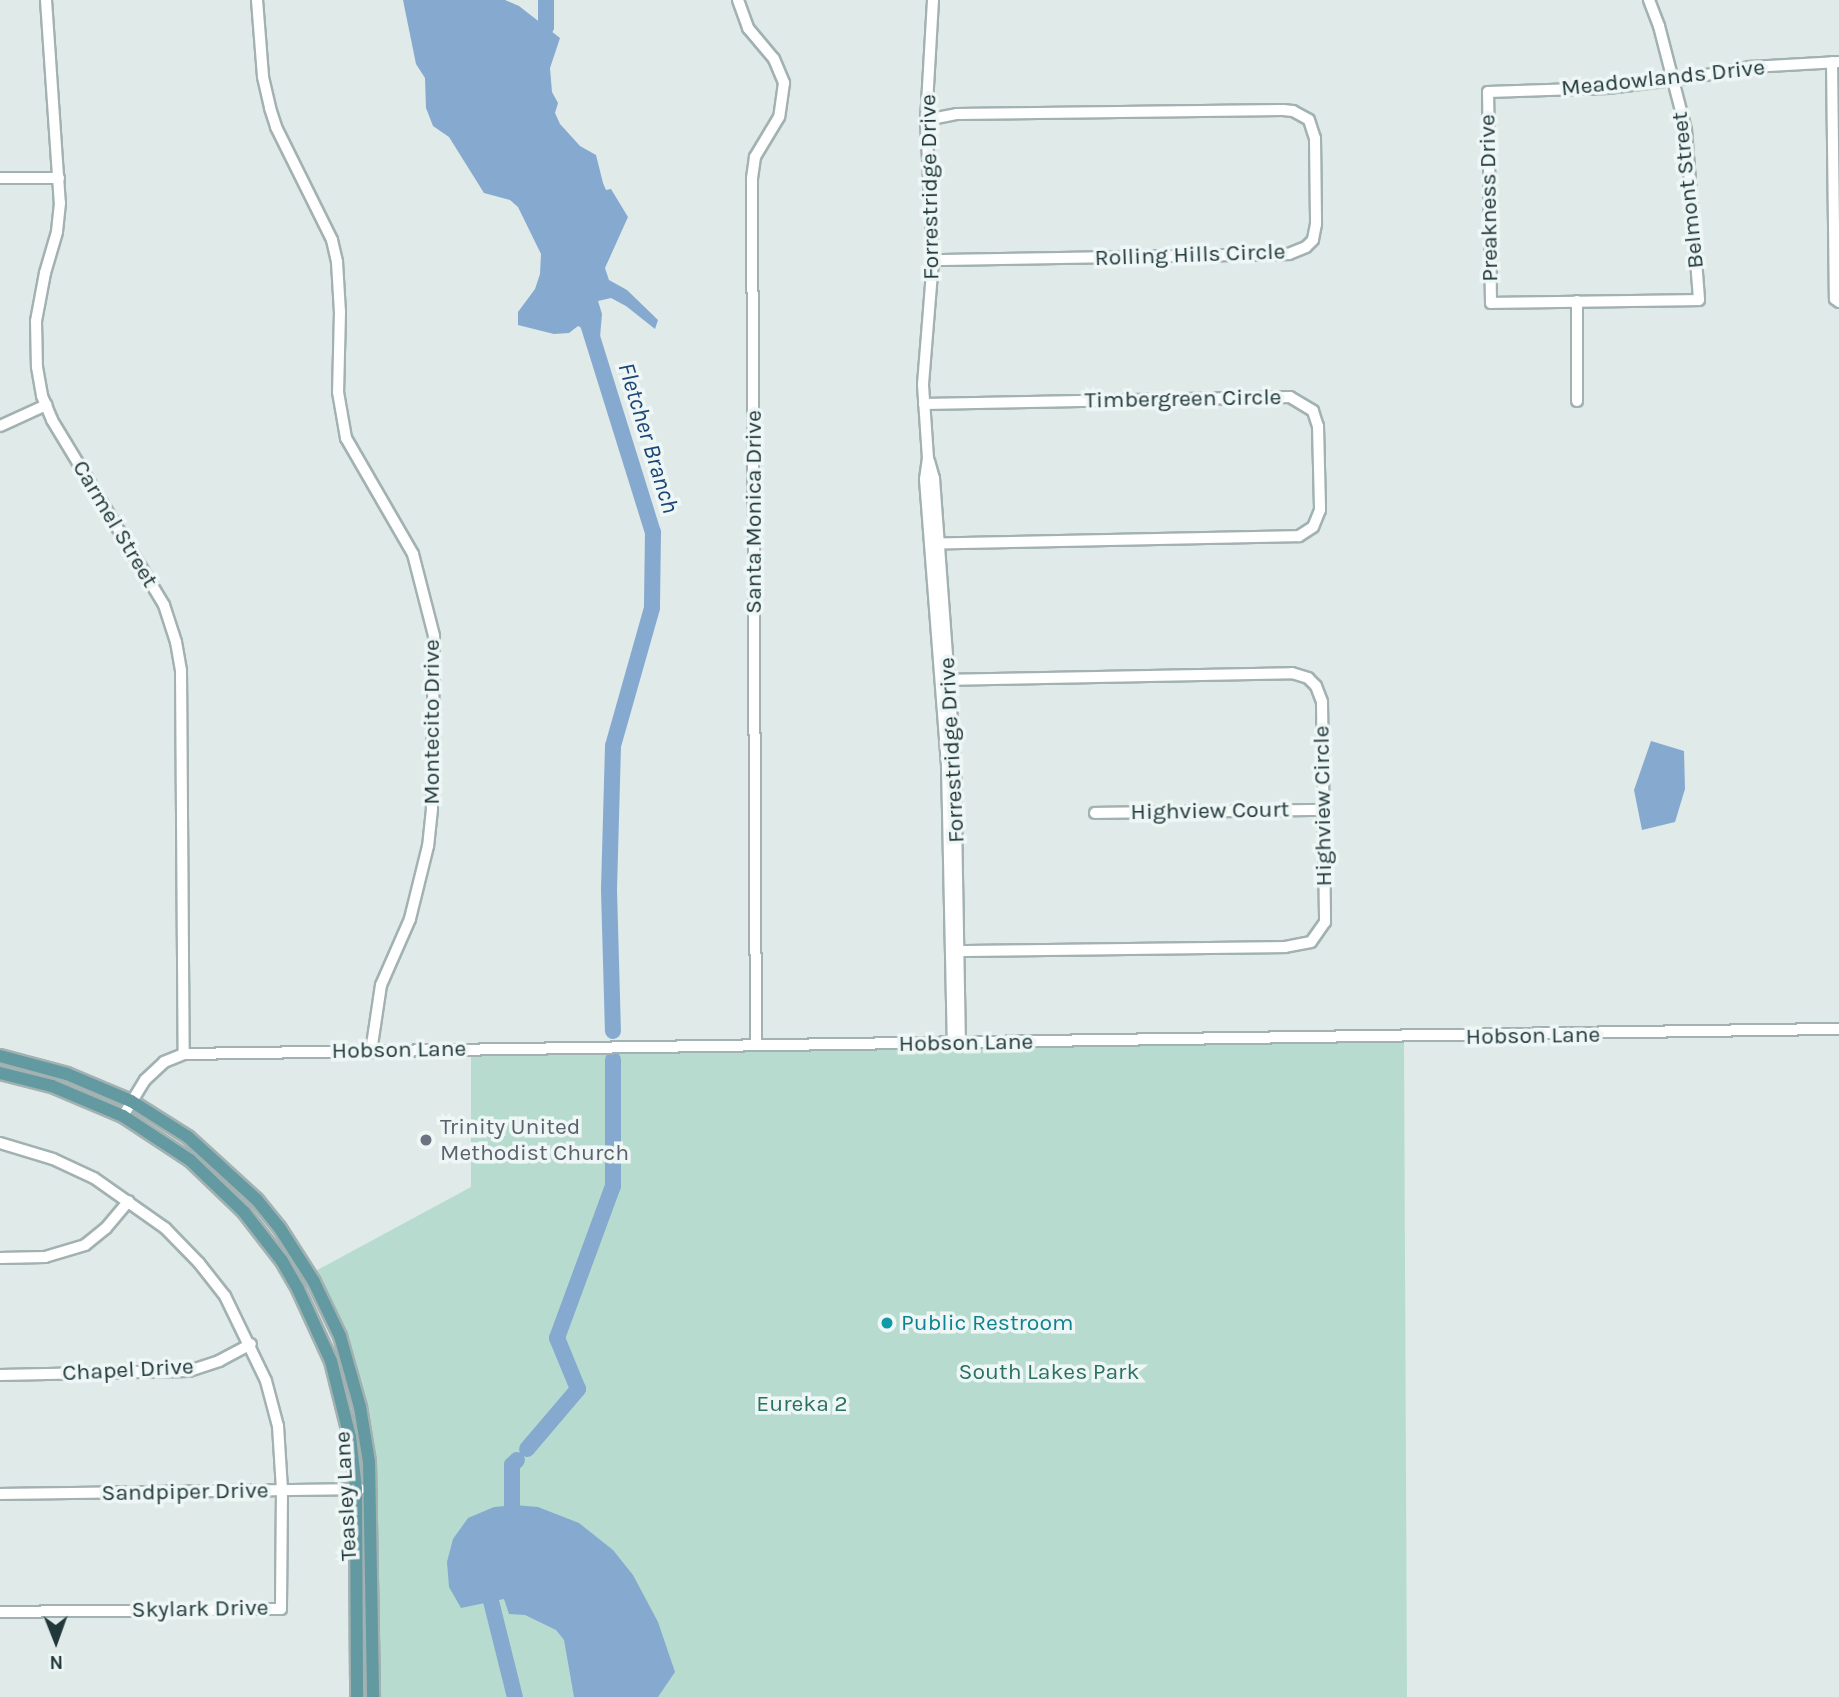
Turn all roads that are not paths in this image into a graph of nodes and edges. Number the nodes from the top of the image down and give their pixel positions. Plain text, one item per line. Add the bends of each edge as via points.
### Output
1 (46, 0) edge
2 (257, 0) edge
3 (738, 0) edge
4 (933, 0) edge
5 (1649, 0) edge
6 (1835, 62) edge
7 (1673, 80) junction
8 (1488, 92) joint
9 (926, 120) junction
10 (0, 178) edge
11 (59, 178) junction
12 (1836, 184) edge
13 (933, 260) junction
14 (1577, 301) junction
15 (1837, 301) edge
16 (1577, 401) dead end
17 (924, 404) junction
18 (46, 405) junction
19 (0, 426) edge
20 (935, 544) junction
21 (946, 680) junction
22 (1324, 810) junction
23 (1095, 813) dead end
24 (955, 951) junction
25 (1839, 1029) edge
26 (957, 1043) junction
27 (756, 1045) junction
28 (371, 1052) junction
29 (184, 1054) junction
30 (0, 1056) edge
31 (0, 1073) edge
32 (131, 1101) junction
33 (122, 1116) junction
34 (0, 1143) edge
35 (129, 1201) junction
36 (0, 1258) edge
37 (251, 1344) junction
38 (0, 1375) edge
39 (356, 1489) junction
40 (282, 1490) junction
41 (370, 1490) junction
42 (0, 1494) edge
43 (0, 1612) edge
44 (357, 1697) edge
45 (373, 1697) edge

1 - 11 street, Carmel Street
2 - 28 street, Montecito Drive via 270,108 332,240 337,262 338,393 346,438 413,554 434,636 428,846 410,919 381,985
3 - 27 street, Santa Monica Drive via 748,28 774,59 784,83 779,117 755,157 752,178
4 - 9 street, Forrestridge Drive
5 - 7 street, Belmont Street
6 - 7 street, Meadowlands Drive via 1751,67
6 - 12 street
7 - 8 street, Meadowlands Drive via 1608,89
7 - 14 street, Belmont Street via 1686,130 1699,300
8 - 14 street, Preakness Drive via 1491,303
9 - 13 street, Forrestridge Drive
9 - 13 street, Rolling Hills Circle via 957,114 1283,110 1310,120 1315,138 1314,232 1306,247 1289,254
10 - 11 street
11 - 18 street, Carmel Street via 57,232 36,321 37,367
12 - 15 street
13 - 17 street, Forrestridge Drive
14 - 16 street
17 - 20 street, Forrestridge Drive via 925,479
17 - 20 street, Timbergreen Circle via 1290,397 1313,411 1318,426 1320,510 1313,527 1299,536
18 - 19 street
18 - 29 street, Carmel Street via 164,605 176,642 181,671
20 - 21 street, Forrestridge Drive
21 - 22 street, Highview Circle via 1300,674 1316,686 1322,702
21 - 24 street, Forrestridge Drive
22 - 23 street, Highview Court
22 - 24 street, Highview Circle via 1325,922 1311,942 1284,947
24 - 26 street, Forrestridge Drive
25 - 26 street, Hobson Lane
26 - 27 street, Hobson Lane
27 - 28 street, Hobson Lane
28 - 29 street, Hobson Lane
29 - 32 street, Hobson Lane via 163,1062
30 - 32 main road, Teasley Lane via 67,1074
31 - 33 main road, Teasley Lane via 52,1086
32 - 33 street, Hobson Lane
32 - 41 main road, Teasley Lane via 188,1137 224,1168 270,1215 314,1282 340,1336 353,1380 364,1426
33 - 39 main road, Teasley Lane via 165,1141 213,1179 282,1261 331,1361 350,1437
34 - 35 street via 53,1159
35 - 36 street via 85,1245 46,1257
35 - 37 street via 165,1228 199,1263 225,1296
37 - 38 street, Chapel Drive via 189,1371
37 - 40 street via 278,1426
39 - 40 street, Sandpiper Drive
39 - 41 street, Sandpiper Drive
39 - 44 main road, Teasley Lane
40 - 42 street, Sandpiper Drive
40 - 43 street, Skylark Drive via 281,1609
41 - 45 main road, Teasley Lane

